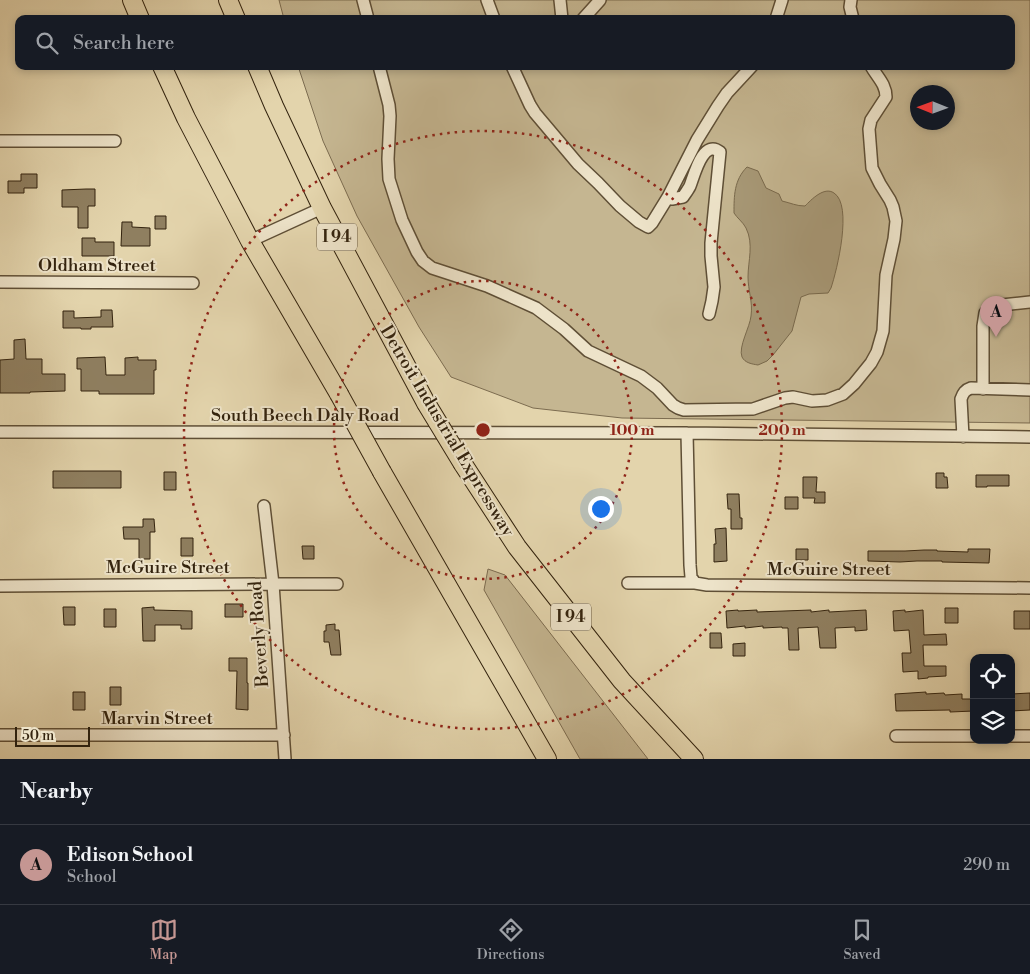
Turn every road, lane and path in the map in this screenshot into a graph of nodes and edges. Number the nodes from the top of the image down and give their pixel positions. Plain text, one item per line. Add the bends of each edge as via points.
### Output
1 (132, 0) edge
2 (228, 0) edge
3 (364, 0) edge
4 (487, 0) edge
5 (560, 0) edge
6 (600, 0) edge
7 (782, 0) edge
8 (851, 0) edge
9 (138, 15) edge
10 (234, 15) edge
11 (367, 15) edge
12 (493, 15) edge
13 (562, 15) edge
14 (587, 15) edge
15 (777, 15) edge
16 (852, 15) edge
17 (164, 70) edge
18 (259, 70) edge
19 (380, 70) edge
20 (514, 70) edge
21 (748, 70) edge
22 (873, 70) edge
23 (0, 141) edge
24 (115, 141) dead end
25 (668, 197) junction
26 (322, 208) junction
27 (250, 241) junction
28 (0, 282) edge
29 (193, 283) dead end
30 (1030, 302) edge
31 (709, 314) dead end
32 (983, 389) junction
33 (1030, 390) edge
34 (0, 432) edge
35 (687, 433) junction
36 (963, 436) junction
37 (1030, 437) edge
38 (264, 506) dead end
39 (628, 583) dead end
40 (695, 583) junction
41 (273, 584) junction
42 (337, 584) dead end
43 (0, 586) edge
44 (1030, 588) edge
45 (0, 735) edge
46 (284, 735) junction
47 (896, 736) dead end
48 (970, 736) edge
49 (1015, 736) edge
50 (1030, 736) edge
51 (285, 759) edge
52 (547, 759) edge
53 (694, 759) edge

1 - 9 highway
2 - 10 highway
3 - 11 street
4 - 12 street
5 - 13 street
6 - 14 street
7 - 15 street
8 - 16 street
17 - 27 highway
18 - 26 highway, Detroit Industrial Expressway / I 94
19 - 22 street via 390,116 389,178 402,220 423,260 432,268 487,286 536,308 588,351 641,376 678,408 689,410 753,409 793,397 827,400 843,394 854,384 877,352 883,331 885,283 896,221 893,207 872,168 869,129 886,98 884,87
20 - 25 street via 535,113 578,164 625,211 648,228
21 - 25 street via 718,106
23 - 24 street
25 - 31 street via 683,197 698,162 706,152 712,148 720,152 711,243 714,287
26 - 27 street
26 - 53 highway, Detroit Industrial Expressway / I 94, bridge via 426,403 516,548 622,681
27 - 52 highway, bridge
28 - 29 street, Oldham Street
30 - 32 street via 992,306 985,313
32 - 33 street
32 - 36 street via 971,388 963,394
34 - 35 street, South Beech Daly Road
35 - 36 street, South Beech Daly Road
35 - 40 street via 690,565
36 - 37 street, South Beech Daly Road
38 - 41 street, Beverly Road
39 - 40 street, McGuire Street
40 - 44 street, McGuire Street
41 - 42 street, McGuire Street
41 - 43 street, McGuire Street
41 - 46 street, Beverly Road
45 - 46 street, Marvin Street
46 - 51 street, Beverly Road
47 - 48 street
49 - 50 street

